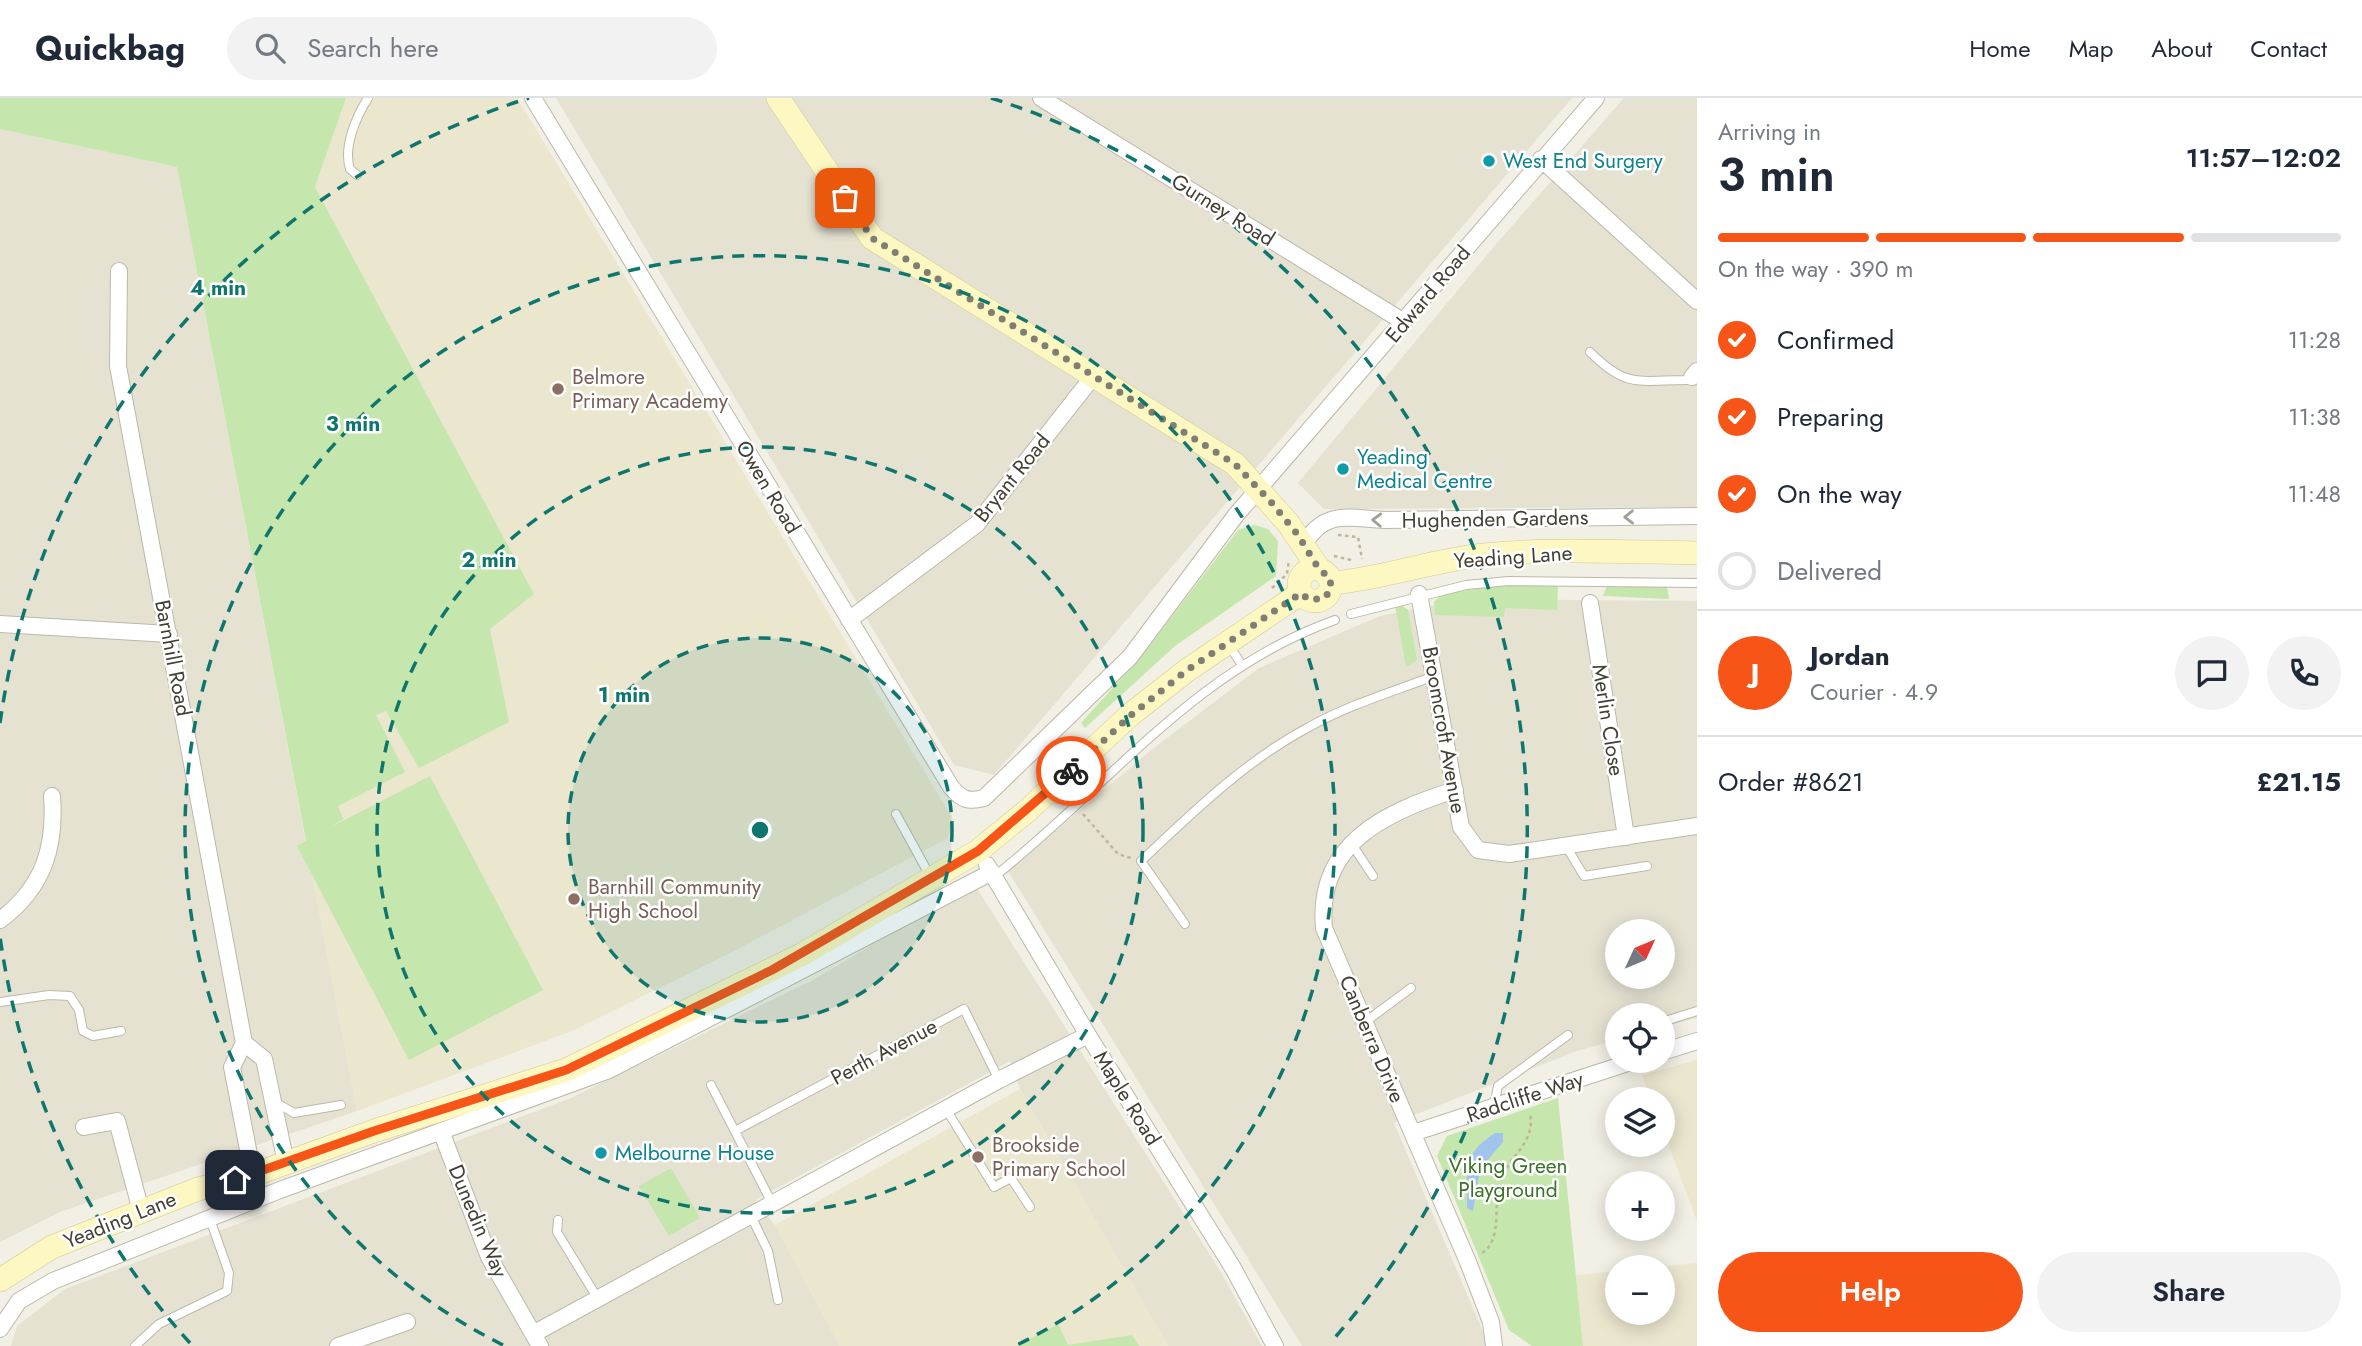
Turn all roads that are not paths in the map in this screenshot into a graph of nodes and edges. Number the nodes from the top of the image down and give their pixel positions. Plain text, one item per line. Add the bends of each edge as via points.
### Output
1 (368, 98) edge
2 (533, 98) edge
3 (778, 98) edge
4 (1041, 98) edge
5 (1596, 98) edge
6 (1541, 159) junction
7 (357, 175) dead end
8 (119, 271) dead end
9 (1697, 300) edge
10 (1404, 322) junction
11 (1590, 352) dead end
12 (1095, 374) junction
13 (1694, 374) edge
14 (1260, 489) junction
15 (1697, 516) edge
16 (1280, 517) junction
17 (1296, 549) junction
18 (1697, 553) edge
19 (1314, 579) junction
20 (1697, 583) edge
21 (1419, 594) junction
22 (1590, 603) dead end
23 (1351, 614) dead end
24 (849, 620) junction
25 (1335, 620) dead end
26 (0, 624) edge
27 (169, 634) junction
28 (1227, 642) junction
29 (1241, 665) junction
30 (1434, 676) junction
31 (1455, 790) junction
32 (52, 796) dead end
33 (895, 814) dead end
34 (1697, 826) edge
35 (1626, 837) junction
36 (1351, 844) junction
37 (1566, 846) junction
38 (978, 851) junction
39 (1647, 866) dead end
40 (993, 874) junction
41 (1373, 876) dead end
42 (932, 878) junction
43 (0, 920) edge
44 (1185, 924) dead end
45 (1411, 988) dead end
46 (0, 1002) edge
47 (1697, 1011) edge
48 (1675, 1018) edge
49 (1365, 1022) junction
50 (121, 1031) dead end
51 (1088, 1035) junction
52 (1568, 1035) dead end
53 (1697, 1041) edge
54 (244, 1043) junction
55 (1675, 1048) edge
56 (1605, 1070) edge
57 (999, 1080) junction
58 (711, 1085) dead end
59 (273, 1101) junction
60 (341, 1105) dead end
61 (1494, 1106) junction
62 (946, 1109) junction
63 (84, 1127) dead end
64 (441, 1131) junction
65 (735, 1131) junction
66 (1413, 1133) junction
67 (273, 1174) junction
68 (772, 1205) junction
69 (1030, 1207) dead end
70 (141, 1211) junction
71 (751, 1216) junction
72 (210, 1219) junction
73 (558, 1220) dead end
74 (1, 1278) edge
75 (598, 1299) junction
76 (778, 1300) dead end
77 (407, 1322) dead end
78 (0, 1329) edge
79 (537, 1340) edge
80 (135, 1346) edge
81 (338, 1346) edge
82 (1275, 1346) edge
83 (1494, 1346) edge

1 - 7 lane via 355,123 348,155 350,170
2 - 24 street, Owen Road
3 - 12 street via 872,238
4 - 10 street, Gurney Road
5 - 6 street, Edward Road
6 - 9 street
6 - 10 street, Edward Road
8 - 27 street, Barnhill Road via 117,366
10 - 14 street, Edward Road
11 - 13 lane via 1612,374 1631,380 1687,380
12 - 14 street via 1225,457
12 - 24 street, Bryant Road via 977,524
14 - 16 street
14 - 24 street, Owen Road via 1130,657 984,798 960,798
15 -> 17 street, Hughenden Gardens via 1334,518 1322,522
16 - 17 street
16 - 19 street via 1280,526
17 - 19 street
18 - 19 street, Yeading Lane via 1482,555 1366,579
19 - 28 street, Yeading Lane
20 - 21 lane via 1509,581
21 - 23 lane
21 - 30 street, Broomcroft Avenue
22 - 35 street, Merlin Close
25 - 29 lane
26 - 27 street
27 - 54 street, Barnhill Road
28 - 29 lane
28 - 38 street, Yeading Lane via 1130,716
29 - 40 lane via 1147,736 1077,806
30 - 31 street, Broomcroft Avenue
30 - 44 lane via 1345,709 1266,752 1141,861
31 - 36 street, Canberra Drive via 1417,802
31 - 37 street, Broomcroft Avenue via 1461,827 1478,850 1509,854
32 - 43 street via 52,844 42,875
33 - 42 lane
34 - 35 street, Broomcroft Avenue
35 - 37 street, Broomcroft Avenue
36 - 41 lane
36 - 49 street, Canberra Drive via 1335,861 1322,904 1324,928
37 - 39 lane via 1584,876
38 - 40 street, Maple Road
38 - 42 street, Yeading Lane
40 - 51 street, Maple Road
40 - 64 street via 651,1051
42 - 67 street, Yeading Lane via 801,955 566,1070 374,1131
45 - 49 lane
46 - 50 lane via 70,996 79,1010 83,1031 93,1036
47 - 48 lane
49 - 66 street, Canberra Drive
51 - 57 street
51 - 82 street, Maple Road via 1233,1268
52 - 61 lane via 1497,1086
53 - 55 street
54 - 59 street via 264,1059
54 - 67 street, Barnhill Road via 232,1067
56 - 61 street, Radcliffe Way
57 - 62 street
57 - 65 lane, Perth Avenue via 964,1009
58 - 65 lane
59 - 60 lane via 294,1113
59 - 67 street
61 - 66 street, Radcliffe Way
62 - 68 street
62 - 69 lane via 994,1187 1011,1178
63 - 70 street via 117,1121
64 - 67 street
64 - 79 street, Dunedin Way via 489,1257
65 - 68 lane
66 - 83 street, Canberra Drive via 1492,1322
67 - 70 street, Yeading Lane via 198,1189
67 - 72 street
68 - 71 street
70 - 74 street, Yeading Lane via 52,1247
71 - 75 street
71 - 76 lane via 768,1251
72 - 78 street via 53,1280 19,1301
72 - 80 lane via 229,1273 227,1291 159,1324
73 - 75 lane via 558,1232
75 - 79 street
77 - 81 street

